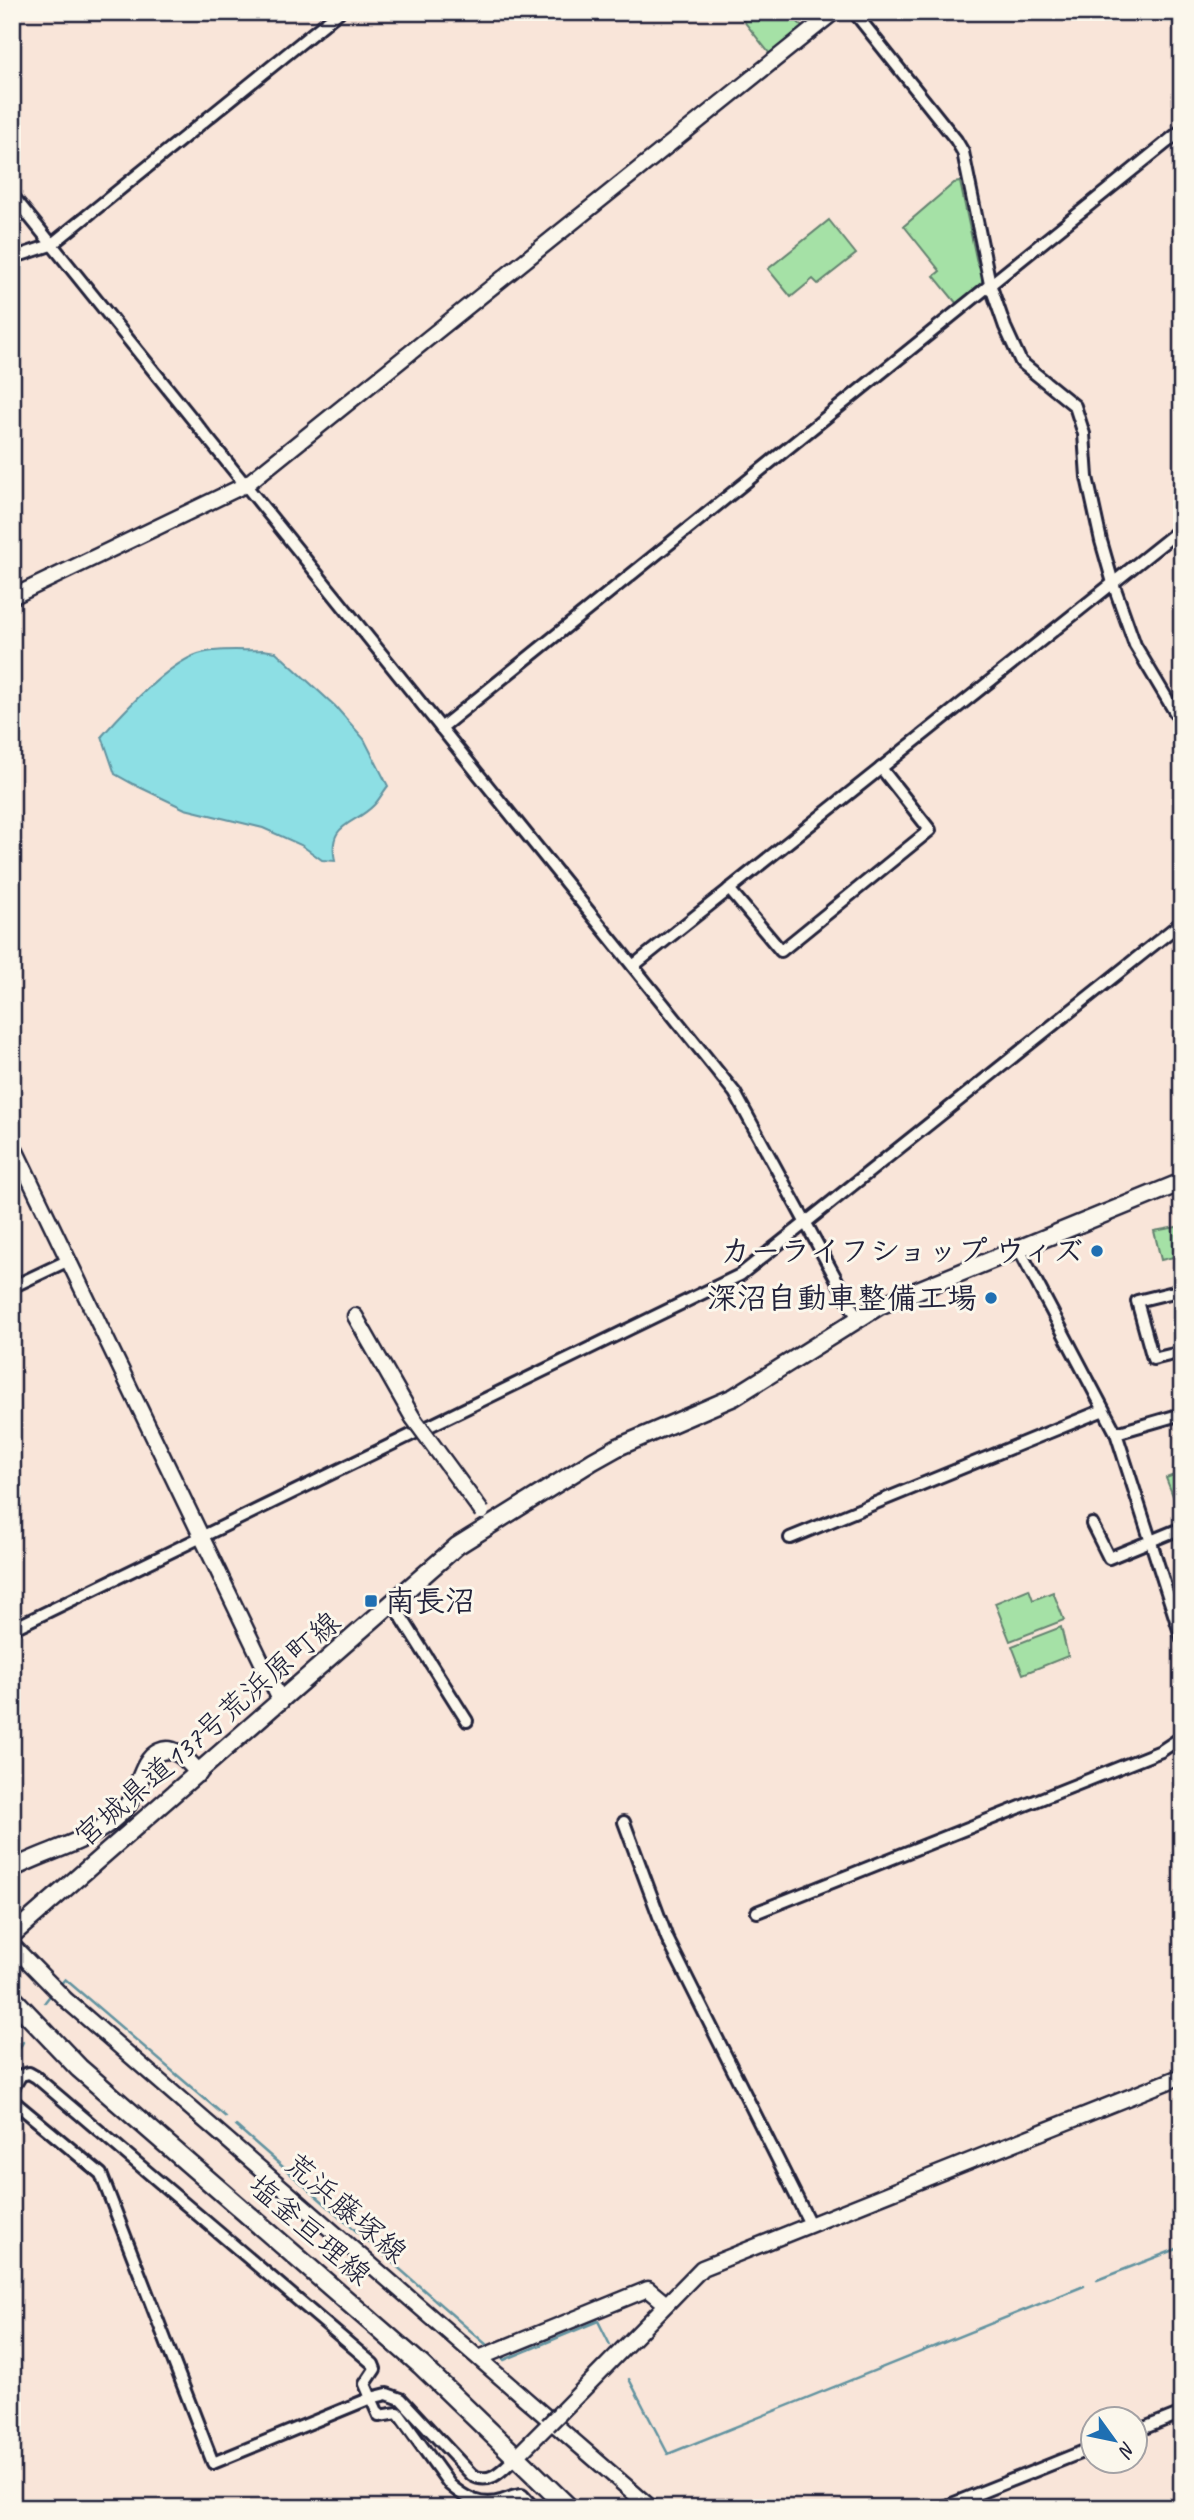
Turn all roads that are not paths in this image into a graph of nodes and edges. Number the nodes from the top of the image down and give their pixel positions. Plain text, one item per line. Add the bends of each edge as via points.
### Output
1 (339, 12) edge
2 (834, 12) edge
3 (854, 12) edge
4 (1182, 130) edge
5 (12, 195) edge
6 (51, 245) junction
7 (12, 258) edge
8 (990, 284) junction
9 (247, 484) junction
10 (1182, 528) edge
11 (1113, 583) junction
12 (12, 597) edge
13 (1182, 724) edge
14 (441, 728) junction
15 (881, 768) junction
16 (729, 889) junction
17 (1182, 922) edge
18 (633, 967) junction
19 (12, 1143) edge
20 (1182, 1182) edge
21 (808, 1224) junction
22 (1019, 1249) junction
23 (69, 1260) junction
24 (12, 1287) edge
25 (1182, 1290) edge
26 (355, 1316) dead end
27 (858, 1319) junction
28 (1182, 1352) edge
29 (1101, 1411) junction
30 (1182, 1414) edge
31 (1116, 1433) junction
32 (487, 1518) junction
33 (1092, 1524) dead end
34 (1182, 1528) edge
35 (201, 1536) junction
36 (790, 1538) dead end
37 (1152, 1538) junction
38 (392, 1602) junction
39 (12, 1629) edge
40 (1182, 1639) edge
41 (281, 1702) junction
42 (467, 1721) dead end
43 (1182, 1737) edge
44 (199, 1773) junction
45 (624, 1822) dead end
46 (12, 1869) edge
47 (757, 1913) dead end
48 (13, 1941) edge
49 (12, 1998) edge
50 (1182, 2077) edge
51 (12, 2090) edge
52 (12, 2100) edge
53 (810, 2224) junction
54 (666, 2304) junction
55 (479, 2358) junction
56 (371, 2398) junction
57 (1182, 2413) edge
58 (1148, 2427) edge
59 (1078, 2454) edge
60 (517, 2455) junction
61 (650, 2506) edge
62 (534, 2508) edge
63 (569, 2508) edge
64 (942, 2508) edge

1 - 6 street
2 - 9 street
3 - 8 street via 957,140
4 - 8 street
5 - 6 street
6 - 7 street
6 - 9 street
8 - 11 street via 1021,362 1075,406
8 - 14 street
9 - 12 street
9 - 14 street
10 - 11 street
11 - 13 street via 1135,645
11 - 15 street
14 - 18 street
15 - 16 street
15 - 16 street via 930,830 780,951
16 - 18 street
17 - 21 street
18 - 21 street via 735,1093
19 - 23 street
20 - 22 main road, 宮城県道137号荒浜原町線
21 - 27 street
21 - 35 street via 740,1275
22 - 27 main road, 宮城県道137号荒浜原町線 via 879,1306
22 - 29 street
23 - 24 street
23 - 35 street
25 - 28 street via 1137,1300 1153,1359
26 - 32 street, bridge via 413,1418
27 - 32 main road, 宮城県道137号荒浜原町線 via 734,1396 618,1447
29 - 31 street
29 - 36 street
30 - 31 street
31 - 37 street
32 - 38 main road, 宮城県道137号荒浜原町線
33 - 37 street via 1109,1558
34 - 37 street
35 - 39 street
35 - 41 street
37 - 40 street
38 - 41 main road, 宮城県道137号荒浜原町線
38 - 42 street
41 - 44 main road, 宮城県道137号荒浜原町線
43 - 47 street via 1161,1751
44 - 46 main road via 176,1752 160,1751 149,1762 132,1800 111,1821 68,1847
44 - 48 main road, 宮城県道137号荒浜原町線
45 - 53 street via 667,1938
48 - 55 street, 荒浜藤塚線 via 55,1990
49 - 60 main road, 塩釜亘理線 via 155,2137 281,2241
50 - 53 street
51 - 56 street via 20,2075 36,2077 245,2254 373,2364 375,2369 365,2384
52 - 56 street via 101,2174 213,2463
53 - 54 street via 702,2268
54 - 55 street via 648,2289
54 - 60 street, bridge
55 - 61 street, 荒浜藤塚線
56 - 60 street via 387,2394 401,2399 478,2479 498,2475
56 - 62 street via 379,2416 398,2413 460,2494 481,2503 522,2495
57 - 58 street
59 - 64 street
60 - 63 main road, 塩釜亘理線

